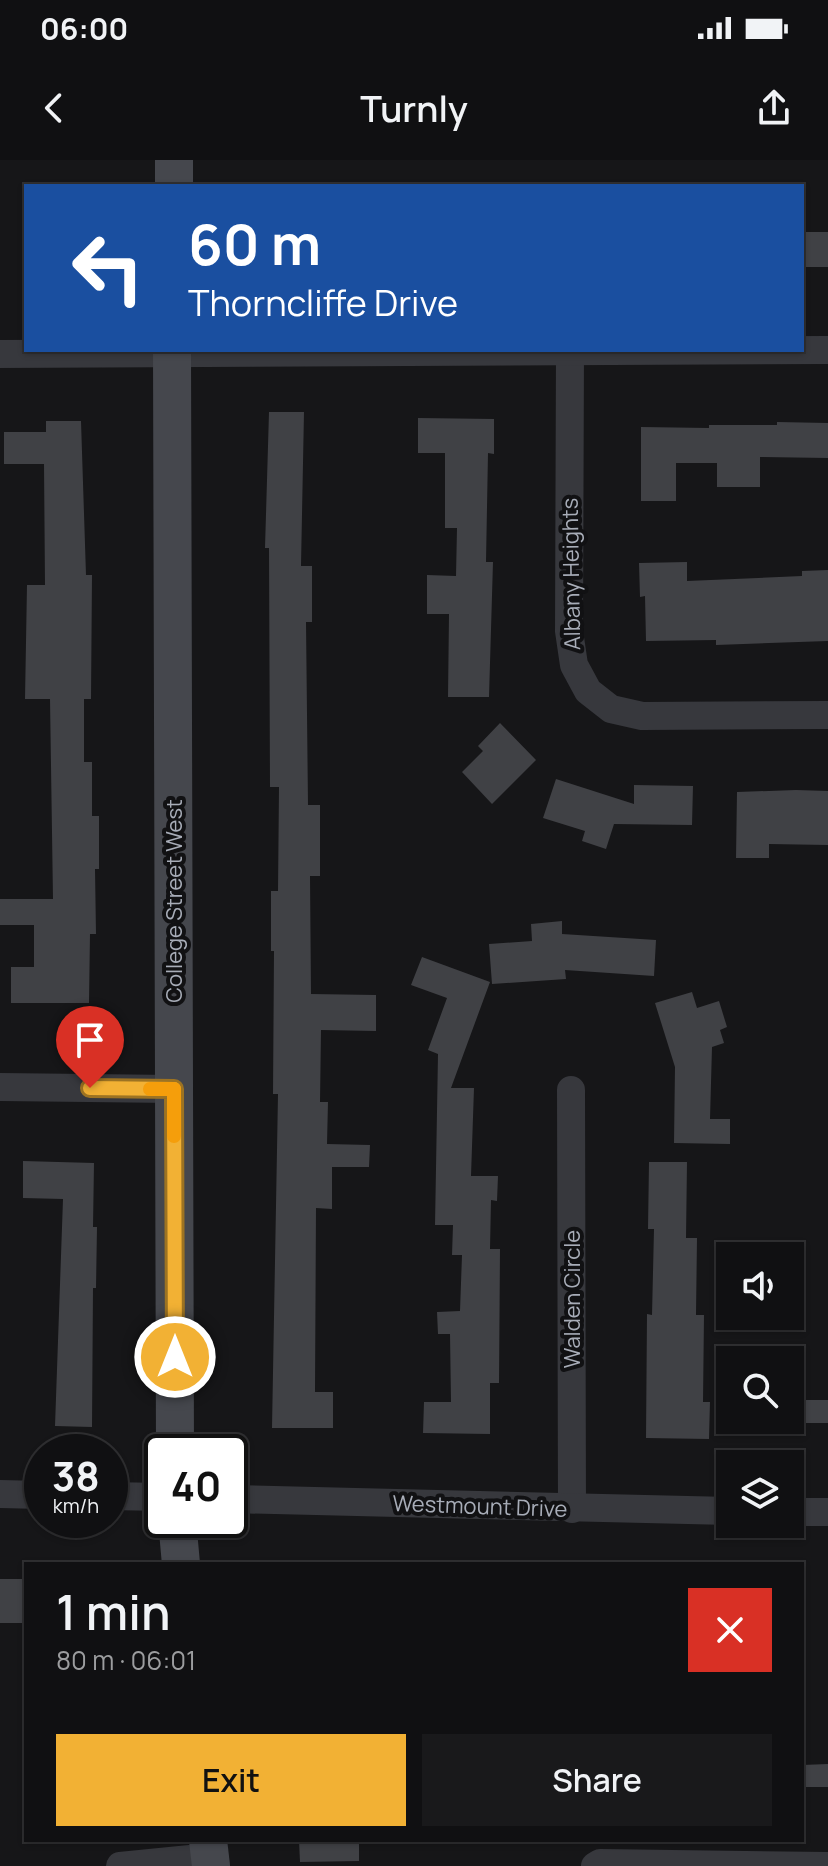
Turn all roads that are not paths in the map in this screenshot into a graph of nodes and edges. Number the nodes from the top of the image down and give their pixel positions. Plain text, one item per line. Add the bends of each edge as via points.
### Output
1 (174, 160) edge
2 (174, 184) edge
3 (804, 350) edge
4 (828, 350) edge
5 (172, 352) edge
6 (570, 352) edge
7 (0, 354) edge
8 (828, 715) edge
9 (0, 1087) edge
10 (174, 1089) junction
11 (571, 1090) dead end
12 (175, 1434) edge
13 (0, 1494) edge
14 (24, 1495) edge
15 (248, 1500) edge
16 (572, 1509) junction
17 (716, 1511) edge
18 (804, 1512) edge
19 (828, 1512) edge
20 (179, 1538) edge
21 (181, 1562) edge
22 (210, 1854) edge
23 (120, 1866) edge
24 (595, 1866) edge
25 (828, 1866) edge

1 - 2 street
3 - 4 street
5 - 7 street
5 - 10 street, College Street West
6 - 8 street, Albany Heights via 569,631 574,665 588,691 611,709 642,716
9 - 10 street
10 - 12 street, College Street West
11 - 16 street, Walden Circle
13 - 14 street
15 - 16 street, Westmount Drive
16 - 17 street, Westmount Drive
18 - 19 street
20 - 21 street
22 - 23 street
24 - 25 street

